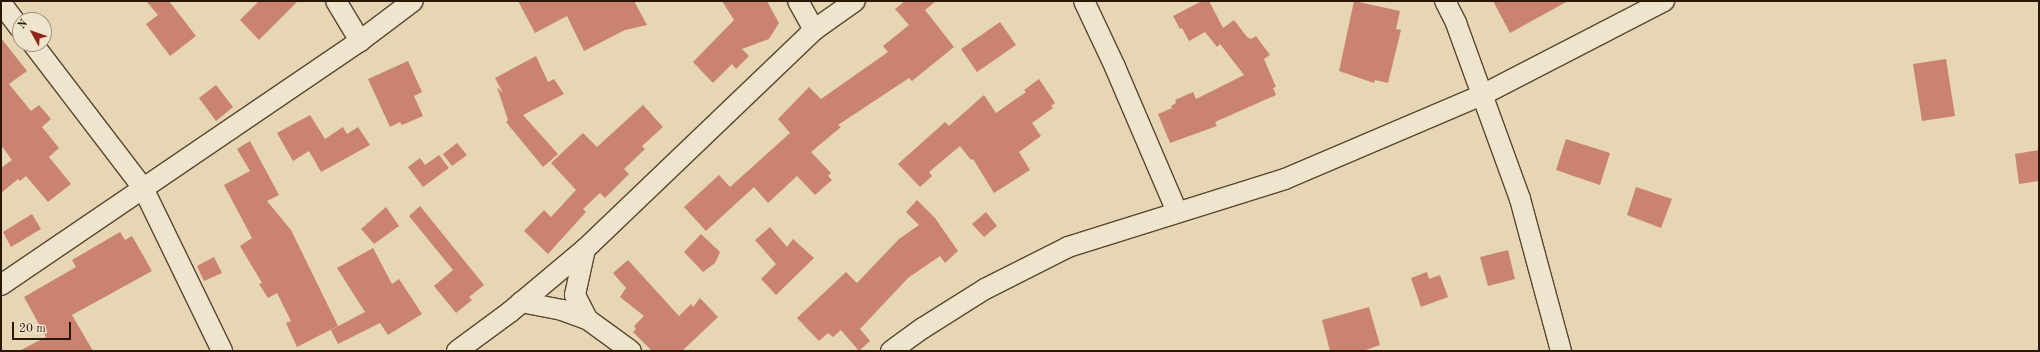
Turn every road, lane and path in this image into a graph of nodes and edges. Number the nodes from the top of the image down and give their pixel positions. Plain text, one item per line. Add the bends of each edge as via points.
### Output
1 (336, 1) edge
2 (413, 1) edge
3 (798, 1) edge
4 (855, 1) edge
5 (1084, 1) edge
6 (1445, 1) edge
7 (1664, 1) edge
8 (1, 3) edge
9 (12, 17) edge
10 (814, 30) junction
11 (360, 40) junction
12 (39, 52) edge
13 (1482, 95) junction
14 (143, 188) junction
15 (1176, 212) junction
16 (585, 249) junction
17 (1, 285) edge
18 (521, 302) junction
19 (587, 319) junction
20 (222, 351) edge
21 (458, 351) edge
22 (630, 351) edge
23 (891, 351) edge
24 (1561, 351) edge

1 - 11 street
2 - 11 street
3 - 10 street
4 - 10 street
5 - 15 street via 1115,67
6 - 13 street via 1456,23
7 - 13 street
8 - 9 street
10 - 16 street
11 - 14 street
12 - 14 street
13 - 15 street via 1286,179
13 - 24 street via 1520,199
14 - 17 street
14 - 20 street
15 - 23 street via 1068,247 1016,272 923,328
16 - 18 street
16 - 19 street via 575,295
18 - 19 street via 562,310
18 - 21 street
19 - 22 street

